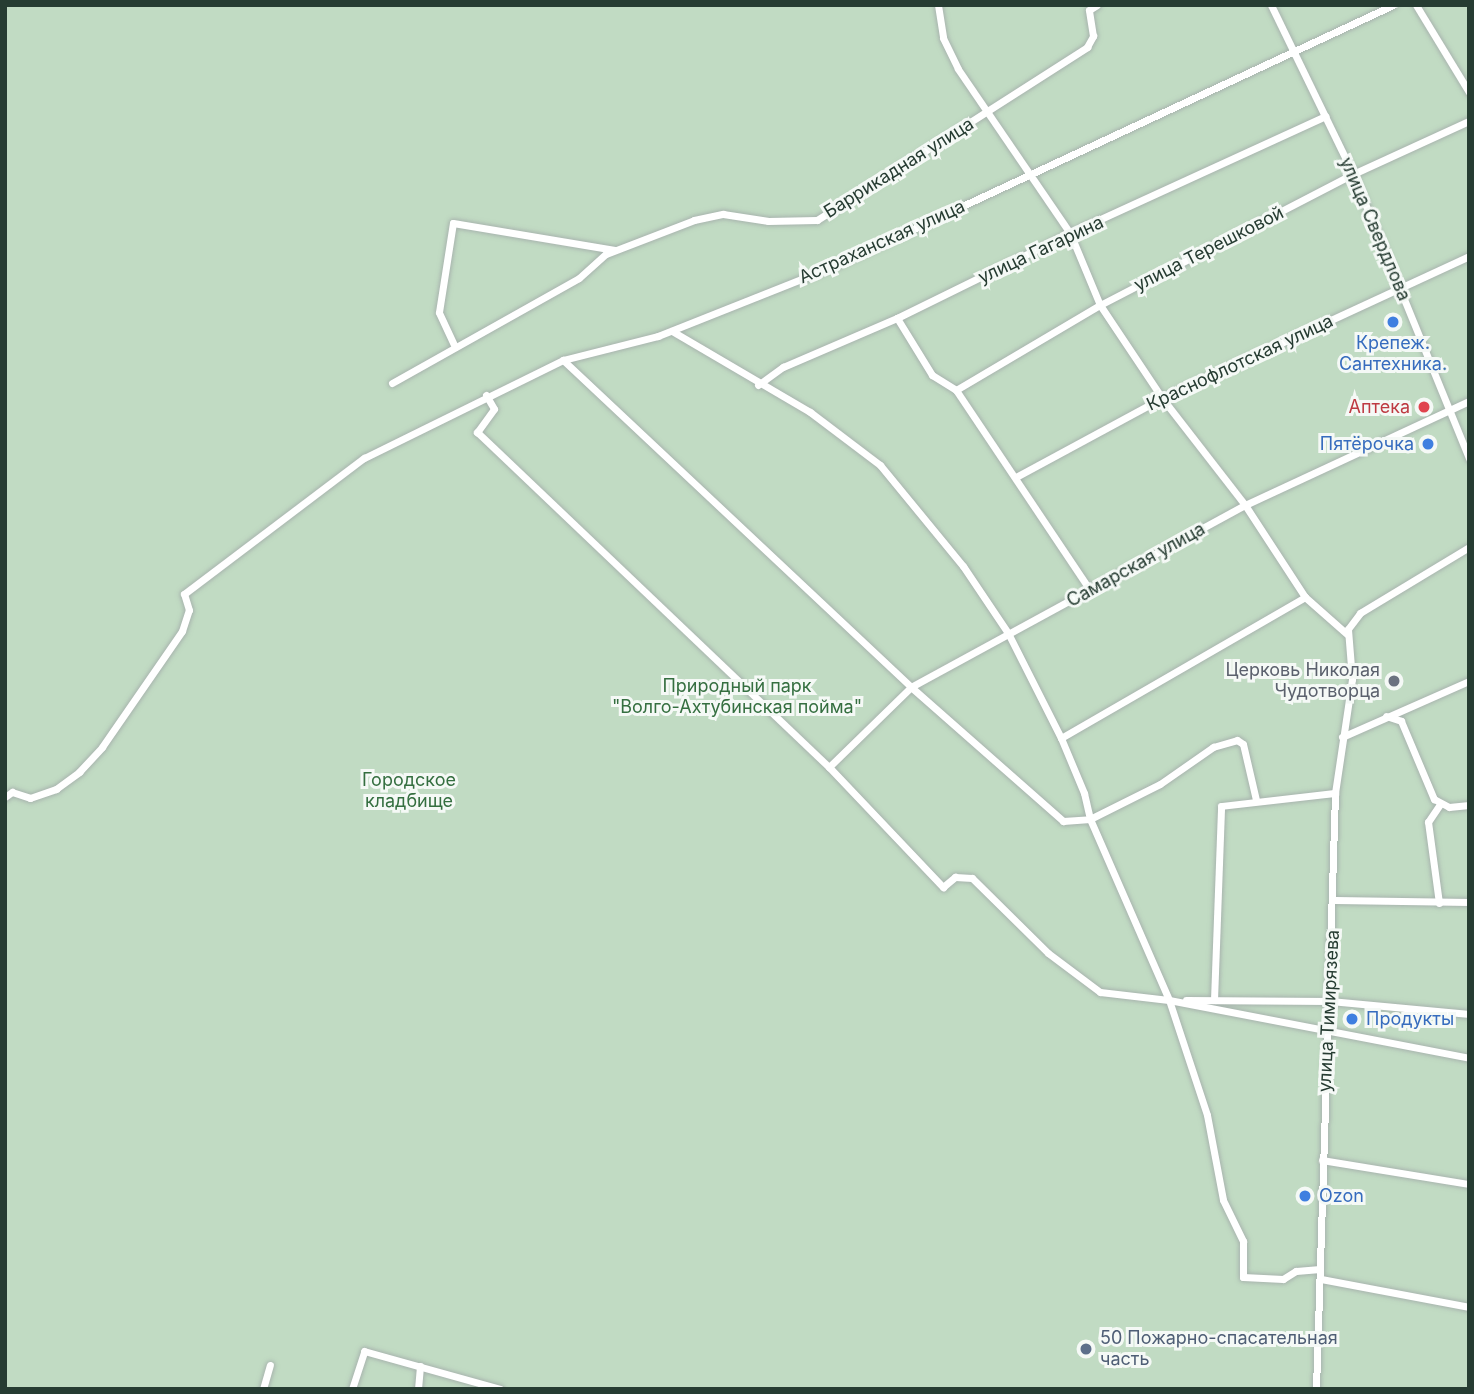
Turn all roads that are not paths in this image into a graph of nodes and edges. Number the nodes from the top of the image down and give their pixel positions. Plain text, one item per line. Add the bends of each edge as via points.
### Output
1 (938, 5) edge
2 (1097, 5) edge
3 (1271, 5) edge
4 (1393, 5) edge
5 (1416, 5) edge
6 (1295, 51) junction
7 (1469, 92) edge
8 (989, 111) junction
9 (1326, 117) junction
10 (1469, 121) edge
11 (1030, 174) junction
12 (1353, 174) junction
13 (1070, 233) junction
14 (619, 250) junction
15 (1469, 256) edge
16 (1400, 288) junction
17 (1100, 305) junction
18 (897, 318) junction
19 (672, 331) junction
20 (455, 347) junction
21 (564, 360) junction
22 (392, 383) dead end
23 (758, 385) junction
24 (956, 390) junction
25 (486, 394) junction
26 (1162, 398) junction
27 (1469, 401) edge
28 (1448, 412) junction
29 (1469, 458) edge
30 (1016, 477) junction
31 (1245, 505) junction
32 (1469, 547) edge
33 (1090, 590) junction
34 (1305, 597) junction
35 (1008, 633) junction
36 (1347, 634) junction
37 (1469, 681) edge
38 (911, 687) junction
39 (1386, 716) junction
40 (1342, 737) junction
41 (1061, 738) junction
42 (829, 767) junction
43 (1335, 793) junction
44 (5, 797) edge
45 (1256, 800) junction
46 (1440, 804) junction
47 (1469, 805) edge
48 (1090, 820) junction
49 (1335, 900) junction
50 (1469, 902) edge
51 (1439, 903) junction
52 (1169, 1000) junction
53 (1214, 1000) junction
54 (1330, 1001) junction
55 (1469, 1014) edge
56 (1328, 1030) junction
57 (1469, 1058) edge
58 (1322, 1160) junction
59 (1469, 1184) edge
60 (1320, 1269) junction
61 (1321, 1279) junction
62 (1469, 1307) edge
63 (270, 1365) dead end
64 (420, 1366) junction
65 (263, 1389) edge
66 (352, 1389) edge
67 (418, 1389) edge
68 (500, 1389) edge
69 (1316, 1389) edge

1 - 8 street via 943,38 957,69
2 - 8 street, Баррикадная улица via 1088,10 1093,36 1087,47
3 - 6 street, улица Свердлова
4 - 6 street, Астраханская улица
5 - 7 street
6 - 9 street, улица Свердлова
6 - 11 street, Астраханская улица
8 - 11 street
8 - 14 street, Баррикадная улица via 817,220 711,215
9 - 12 street, улица Свердлова
9 - 13 street, улица Гагарина
10 - 12 street, улица Терешковой
11 - 13 street
11 - 19 street, Астраханская улица via 836,265
12 - 16 street, улица Свердлова
12 - 17 street, улица Терешковой
13 - 17 street
13 - 18 street, улица Гагарина
14 - 20 street, Баррикадная улица via 606,254 579,278
14 - 20 street via 453,223 439,312
15 - 16 street, Краснофлотская улица
16 - 26 street, Краснофлотская улица
16 - 28 street, улица Свердлова
17 - 24 street, улица Терешковой
17 - 26 street
18 - 23 street, улица Гагарина via 783,367
18 - 24 street via 932,375
19 - 21 street, Астраханская улица
19 - 23 street
20 - 22 street, Баррикадная улица
21 - 25 street, Астраханская улица
21 - 38 street
23 - 35 street via 810,412 880,465 963,566
24 - 30 street
25 - 42 street via 494,409 477,432
25 - 44 street, Астраханская улица via 364,458 184,594 189,610 182,630 102,747 56,789 30,797 12,792
26 - 30 street, Краснофлотская улица
26 - 31 street
27 - 28 street, Самарская улица
28 - 29 street, улица Свердлова
28 - 31 street, Самарская улица
30 - 33 street
31 - 33 street, Самарская улица
31 - 34 street
32 - 36 street via 1360,614
33 - 35 street, Самарская улица
34 - 36 street
34 - 41 street
35 - 38 street, Самарская улица
35 - 41 street
36 - 40 street, улица Тимирязева via 1352,679
37 - 39 street
38 - 42 street, Самарская улица
38 - 48 street via 1063,821
39 - 40 street
39 - 46 street via 1401,721
40 - 43 street, улица Тимирязева
41 - 48 street
42 - 52 street via 943,887 955,877 972,878 1048,953 1100,992
43 - 45 street
43 - 49 street, улица Тимирязева
45 - 48 street via 1243,744 1237,740 1213,747 1160,784
45 - 53 street via 1221,806
46 - 47 street
46 - 51 street via 1428,822
48 - 52 street
49 - 51 street
49 - 54 street, улица Тимирязева
50 - 51 street
52 - 53 street
52 - 56 street
52 - 60 street via 1207,1115 1223,1200 1243,1241 1243,1277 1283,1279 1296,1271
53 - 54 street
54 - 55 street
54 - 56 street, улица Тимирязева
56 - 57 street
56 - 58 street, улица Тимирязева
58 - 59 street
58 - 60 street, улица Тимирязева
60 - 61 street, улица Тимирязева
61 - 62 street
61 - 69 street, улица Тимирязева
63 - 65 street
64 - 66 street via 363,1351
64 - 67 street
64 - 68 street

